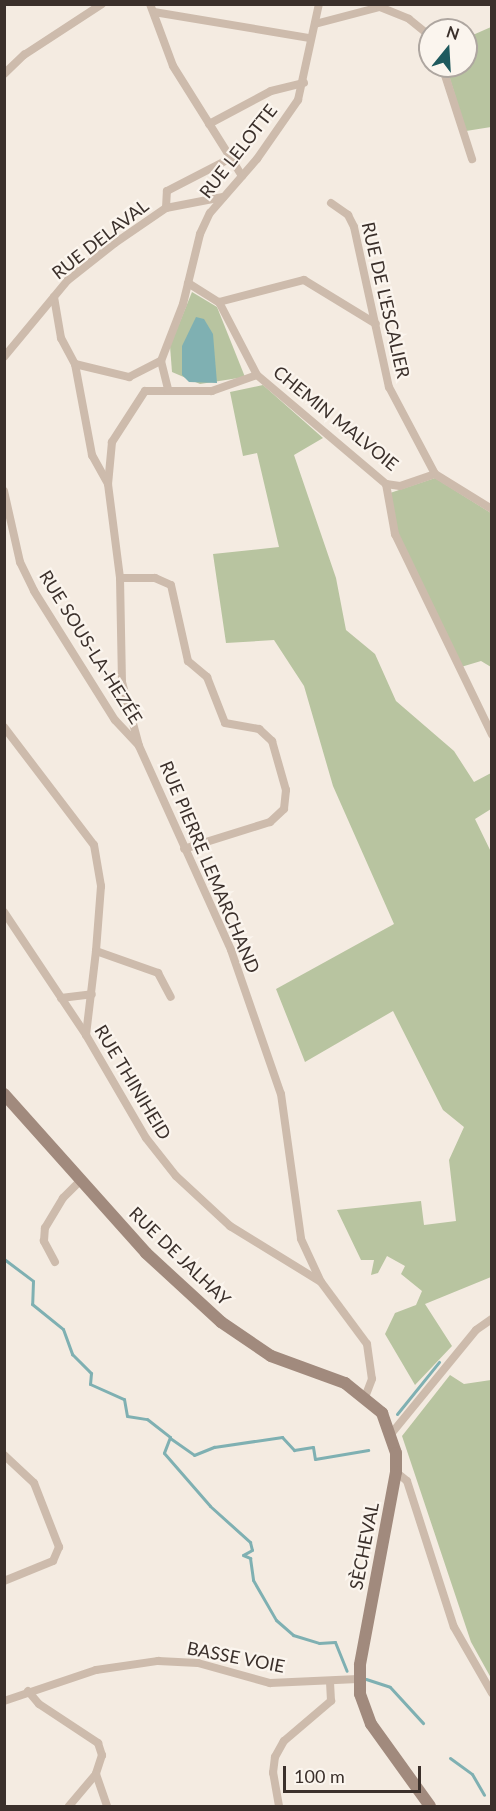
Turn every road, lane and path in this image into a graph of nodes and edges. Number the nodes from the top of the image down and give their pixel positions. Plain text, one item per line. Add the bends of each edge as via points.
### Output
1 (102, 4) edge
2 (319, 4) edge
3 (381, 6) edge
4 (367, 7) edge
5 (152, 8) edge
6 (315, 24) junction
7 (418, 26) edge
8 (310, 38) junction
9 (4, 74) edge
10 (446, 78) edge
11 (304, 83) junction
12 (209, 124) junction
13 (231, 158) junction
14 (472, 159) dead end
15 (242, 176) junction
16 (223, 197) junction
17 (330, 203) dead end
18 (166, 208) junction
19 (188, 283) junction
20 (54, 296) junction
21 (219, 302) junction
22 (376, 324) junction
23 (4, 357) edge
24 (161, 361) junction
25 (75, 364) junction
26 (256, 375) junction
27 (168, 389) junction
28 (435, 474) junction
29 (108, 484) junction
30 (386, 484) junction
31 (4, 491) edge
32 (492, 509) edge
33 (8, 529) edge
34 (120, 578) junction
35 (4, 727) edge
36 (492, 735) edge
37 (139, 746) junction
38 (184, 849) junction
39 (4, 912) edge
40 (96, 951) junction
41 (92, 994) junction
42 (171, 997) dead end
43 (62, 998) junction
44 (86, 1035) junction
45 (4, 1095) edge
46 (81, 1180) junction
47 (55, 1262) dead end
48 (321, 1282) junction
49 (492, 1319) edge
50 (365, 1397) junction
51 (391, 1434) junction
52 (5, 1457) edge
53 (396, 1472) junction
54 (4, 1581) edge
55 (358, 1679) junction
56 (330, 1681) junction
57 (28, 1691) junction
58 (492, 1693) edge
59 (4, 1701) edge
60 (96, 1774) junction
61 (69, 1806) edge
62 (107, 1806) edge
63 (279, 1806) edge
64 (430, 1806) edge

1 - 9 street via 24,55
2 - 6 street, RUE LELOTTE
3 - 4 street
3 - 7 street
4 - 6 street
5 - 8 street
5 - 12 street via 172,66
6 - 8 street, RUE LELOTTE
8 - 11 street, RUE LELOTTE
10 - 14 street
11 - 12 street via 271,91
11 - 15 street, RUE LELOTTE via 286,117
12 - 13 street
13 - 15 street
13 - 18 street, RUE DELAVAL via 167,191
15 - 16 street, RUE LELOTTE
16 - 18 street, RUE DELAVAL
16 - 19 street, RUE LELOTTE via 200,234
17 - 22 street, RUE DE L'ESCALIER via 348,215 354,227
18 - 20 street, RUE DELAVAL via 68,279
19 - 21 street
19 - 24 street, RUE LELOTTE
20 - 23 street, RUE DELAVAL via 23,340
20 - 25 street, RUE DELAVAL via 61,338
21 - 22 street via 310,282
21 - 26 street
22 - 28 street, RUE DE L'ESCALIER via 389,387
24 - 25 street via 129,377
24 - 27 street
25 - 29 street, RUE DELAVAL via 92,455
26 - 27 street via 212,391
26 - 30 street, CHEMIN MALVOIE
27 - 29 street, RUE PIERRE LEMARCHAND via 145,391 133,403 112,442
28 - 30 street, CHEMIN MALVOIE via 400,486
28 - 32 street
29 - 34 street, RUE PIERRE LEMARCHAND
30 - 36 street via 395,534
31 - 33 street, RUE SOUS-LA-HEZÉE
33 - 37 street, RUE SOUS-LA-HEZÉE via 34,591 115,720
34 - 37 street, RUE PIERRE LEMARCHAND via 122,682
34 - 38 street via 155,578 171,585 188,661 207,677 225,723 259,729 272,741 286,790 284,809 270,822
35 - 40 street via 94,845 100,878
37 - 38 street, RUE PIERRE LEMARCHAND
38 - 48 street, RUE PIERRE LEMARCHAND via 231,950 281,1094 301,1239
39 - 43 street, RUE THINIHEID
40 - 41 street
40 - 42 street via 158,973
41 - 43 street
41 - 44 street
43 - 44 street, RUE THINIHEID
44 - 48 street, RUE THINIHEID via 146,1138 176,1176 230,1226
45 - 46 main road, RUE DE JALHAY via 34,1122
46 - 47 street via 63,1198 45,1228 44,1241
46 - 50 main road, RUE DE JALHAY via 171,1277 241,1337
48 - 50 street, RUE PIERRE LEMARCHAND via 367,1344 372,1379
49 - 51 street via 476,1330
50 - 51 main road via 382,1413
51 - 53 main road, SÈCHEVAL
52 - 54 street via 34,1483 59,1547 53,1561
53 - 55 main road, SÈCHEVAL
53 - 58 street via 407,1481 454,1627
55 - 56 street, BASSE VOIE
55 - 64 main road via 371,1724
56 - 57 street, BASSE VOIE via 270,1683 198,1663 161,1660 96,1670
56 - 63 street via 331,1701 284,1741 275,1757 273,1773
57 - 59 street, BASSE VOIE
57 - 60 street via 39,1704 98,1743 102,1760
60 - 61 street
60 - 62 street

